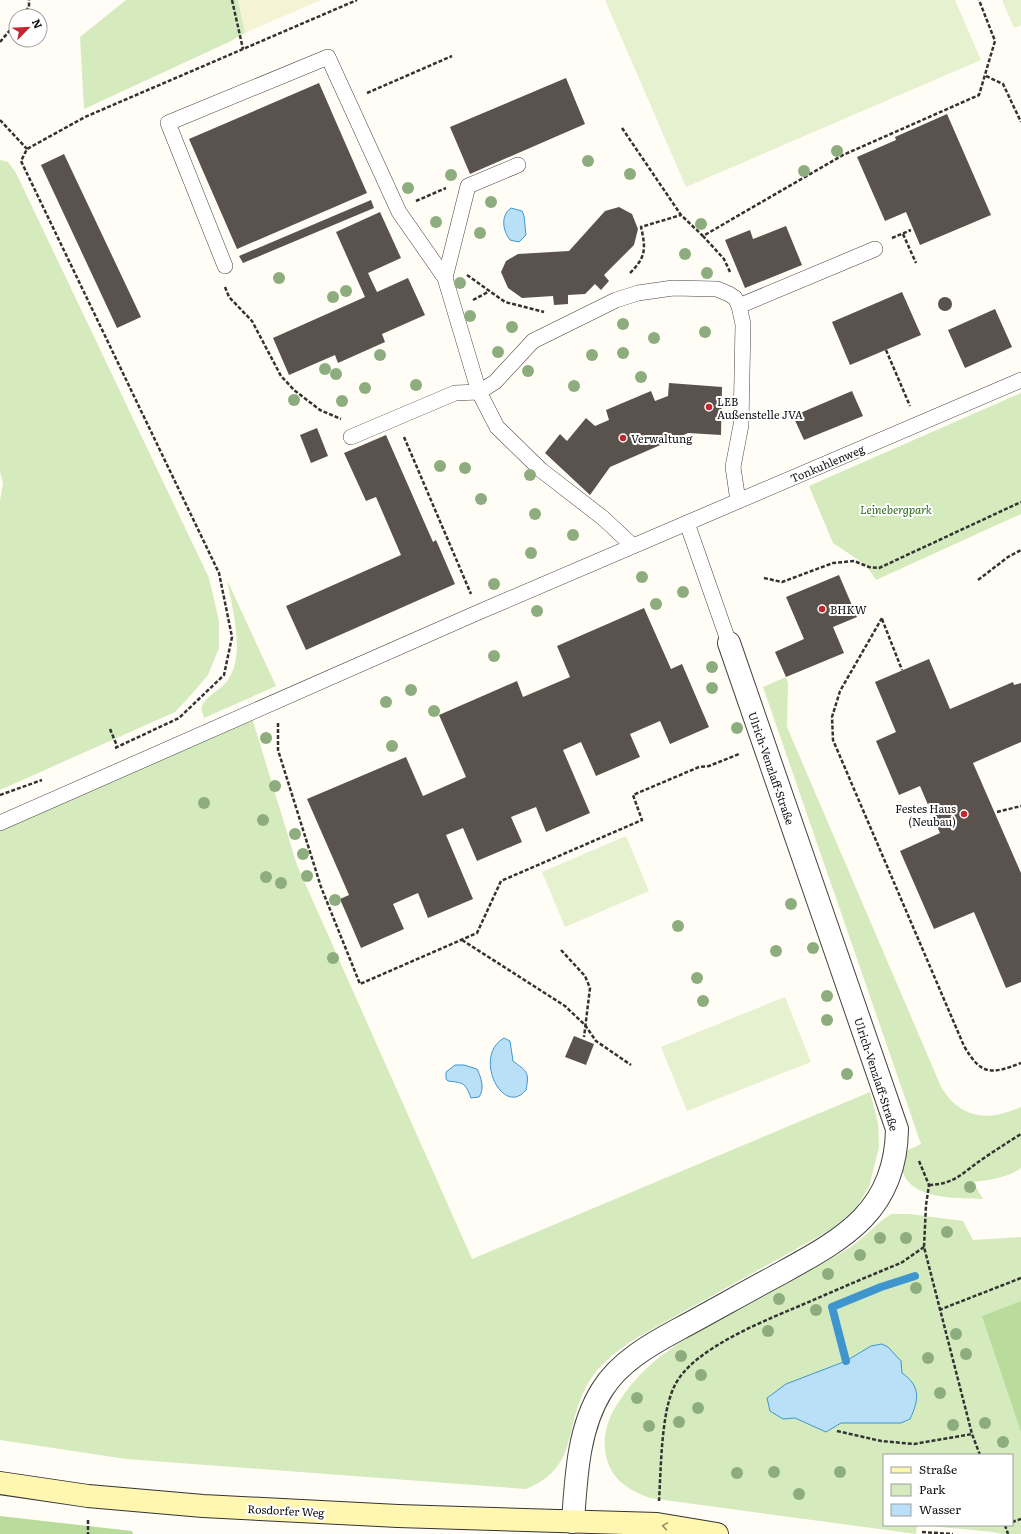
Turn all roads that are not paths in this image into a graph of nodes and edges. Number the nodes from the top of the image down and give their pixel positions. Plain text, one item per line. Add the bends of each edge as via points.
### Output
1 (518, 165) dead end
2 (875, 249) dead end
3 (225, 266) road end
4 (445, 278) junction
5 (739, 306) junction
6 (1021, 380) edge
7 (479, 392) junction
8 (351, 437) road end
9 (738, 501) junction
10 (687, 523) junction
11 (633, 546) junction
12 (729, 643) joint
13 (0, 823) edge
14 (0, 1483) edge
15 (573, 1522) junction
16 (634, 1534) edge
17 (718, 1534) edge

1 - 4 lane via 468,186
2 - 5 lane
3 - 4 lane via 168,123 328,57 398,208
4 - 7 lane
5 - 7 lane via 735,298 729,294 706,288 657,290 616,300 533,341 495,382
5 - 9 lane via 743,324 741,425 733,467
6 - 9 lane, Tonkuhlenweg
7 - 8 lane via 455,394
7 - 11 lane via 497,427 541,470 603,518
9 - 10 lane, Tonkuhlenweg
10 - 11 lane, Tonkuhlenweg
10 - 12 lane, Ulrich-Venzlaff-Straße
11 - 13 lane, Tonkuhlenweg
12 - 15 street, Ulrich-Venzlaff-Straße via 898,1129 897,1148 882,1192 871,1209 841,1239 655,1342 618,1371 602,1390 583,1439 576,1477
14 - 15 main road, Rosdorfer Weg via 88,1496 204,1506
15 - 16 main road, Rosdorfer Weg
17 -> 15 main road, Rosdorfer Weg via 656,1524

